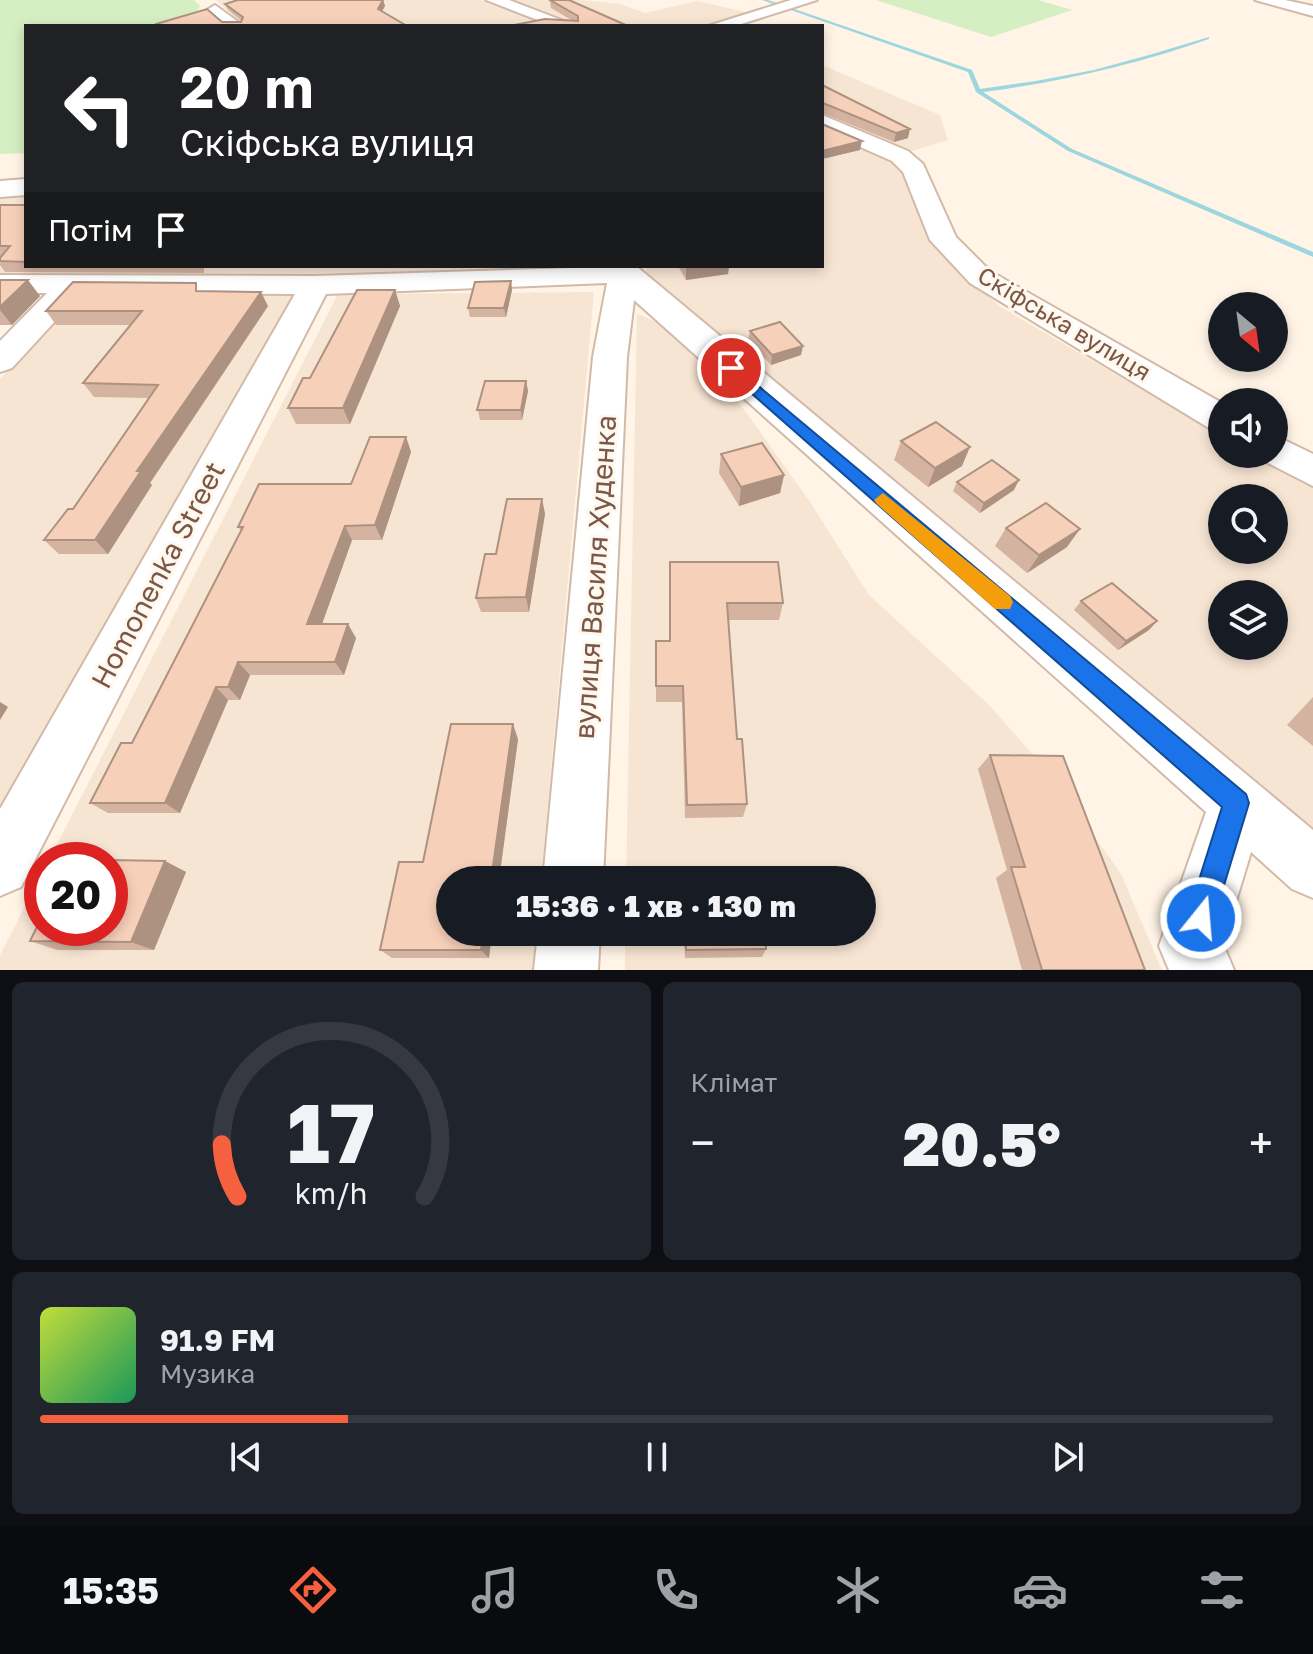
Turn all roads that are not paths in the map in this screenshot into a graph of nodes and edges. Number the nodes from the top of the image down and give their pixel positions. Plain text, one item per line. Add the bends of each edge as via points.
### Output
1 (494, 0) edge
2 (1263, 0) edge
3 (803, 1) edge
4 (215, 10) dead end
5 (1313, 11) edge
6 (233, 24) edge
7 (563, 24) edge
8 (722, 24) edge
9 (824, 123) edge
10 (24, 187) edge
11 (0, 189) edge
12 (622, 270) edge
13 (0, 284) edge
14 (73, 284) junction
15 (315, 285) junction
16 (0, 361) edge
17 (1208, 411) edge
18 (1288, 457) edge
19 (1313, 472) edge
20 (1237, 803) junction
21 (0, 866) edge
22 (574, 866) edge
23 (1313, 868) edge
24 (568, 946) edge
25 (566, 970) edge
26 (1202, 970) edge

1 - 7 street
2 - 5 street
3 - 8 street
4 - 6 street
9 - 17 street, Скіфська вулиця via 900,156 920,181 944,240 980,277
10 - 11 street
12 - 15 street
12 - 20 street
12 - 22 street, вулиця Василя Худенка via 610,357
13 - 14 street
14 - 15 street
14 - 16 street
15 - 21 street, Homonenka Street
18 - 19 street
20 - 23 street
20 - 26 street via 1191,946
24 - 25 street

